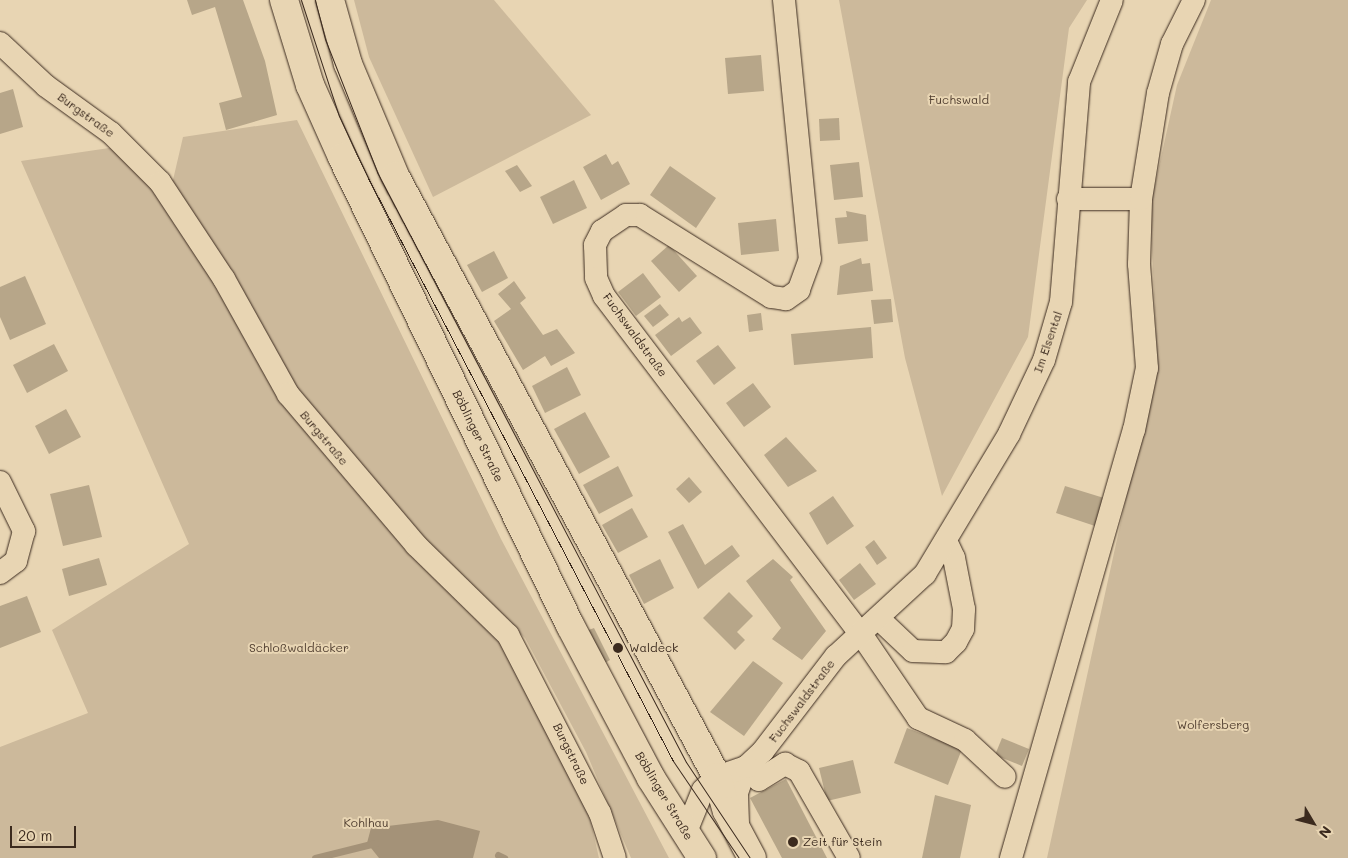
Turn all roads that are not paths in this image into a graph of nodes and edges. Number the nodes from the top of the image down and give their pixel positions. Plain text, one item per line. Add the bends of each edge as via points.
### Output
1 (284, 0) edge
2 (330, 0) edge
3 (784, 0) edge
4 (1112, 0) edge
5 (1194, 0) edge
6 (0, 42) edge
7 (1068, 199) junction
8 (1140, 199) junction
9 (0, 482) edge
10 (947, 543) junction
11 (0, 573) edge
12 (878, 618) junction
13 (861, 634) junction
14 (746, 767) junction
15 (1005, 777) dead end
16 (727, 785) junction
17 (686, 832) junction
18 (746, 847) edge
19 (615, 858) edge
20 (702, 858) edge
21 (849, 858) edge
22 (1011, 858) edge

1 - 17 main road, Böblinger Straße via 310,85 342,157 570,625 651,778
2 - 16 main road via 348,64 395,176
3 - 13 street, Fuchswaldstraße via 810,259 799,290 786,299 771,297 640,215 626,215 602,231 593,261 604,296
4 - 7 street, Im Elsental via 1079,82
5 - 8 street via 1172,44 1158,93
6 - 19 street, Burgstraße via 46,86 111,132 160,182 224,279 288,394 416,545 508,635 600,813
7 - 8 street
7 - 10 street, Im Elsental via 1061,302 1044,360 1009,434
8 - 22 street via 1139,264 1147,368
9 - 11 street via 24,531 16,561
10 - 12 street, Im Elsental via 924,574
10 - 12 street via 954,558 964,609 963,629 956,642 946,652 913,651
12 - 13 street, Im Elsental
13 - 14 street, Fuchswaldstraße via 836,656
13 - 15 street via 918,718 965,740
14 - 16 street
14 - 21 street via 759,780 785,764 800,771
16 - 17 street via 696,799
16 - 18 main road
17 - 20 main road, Böblinger Straße

